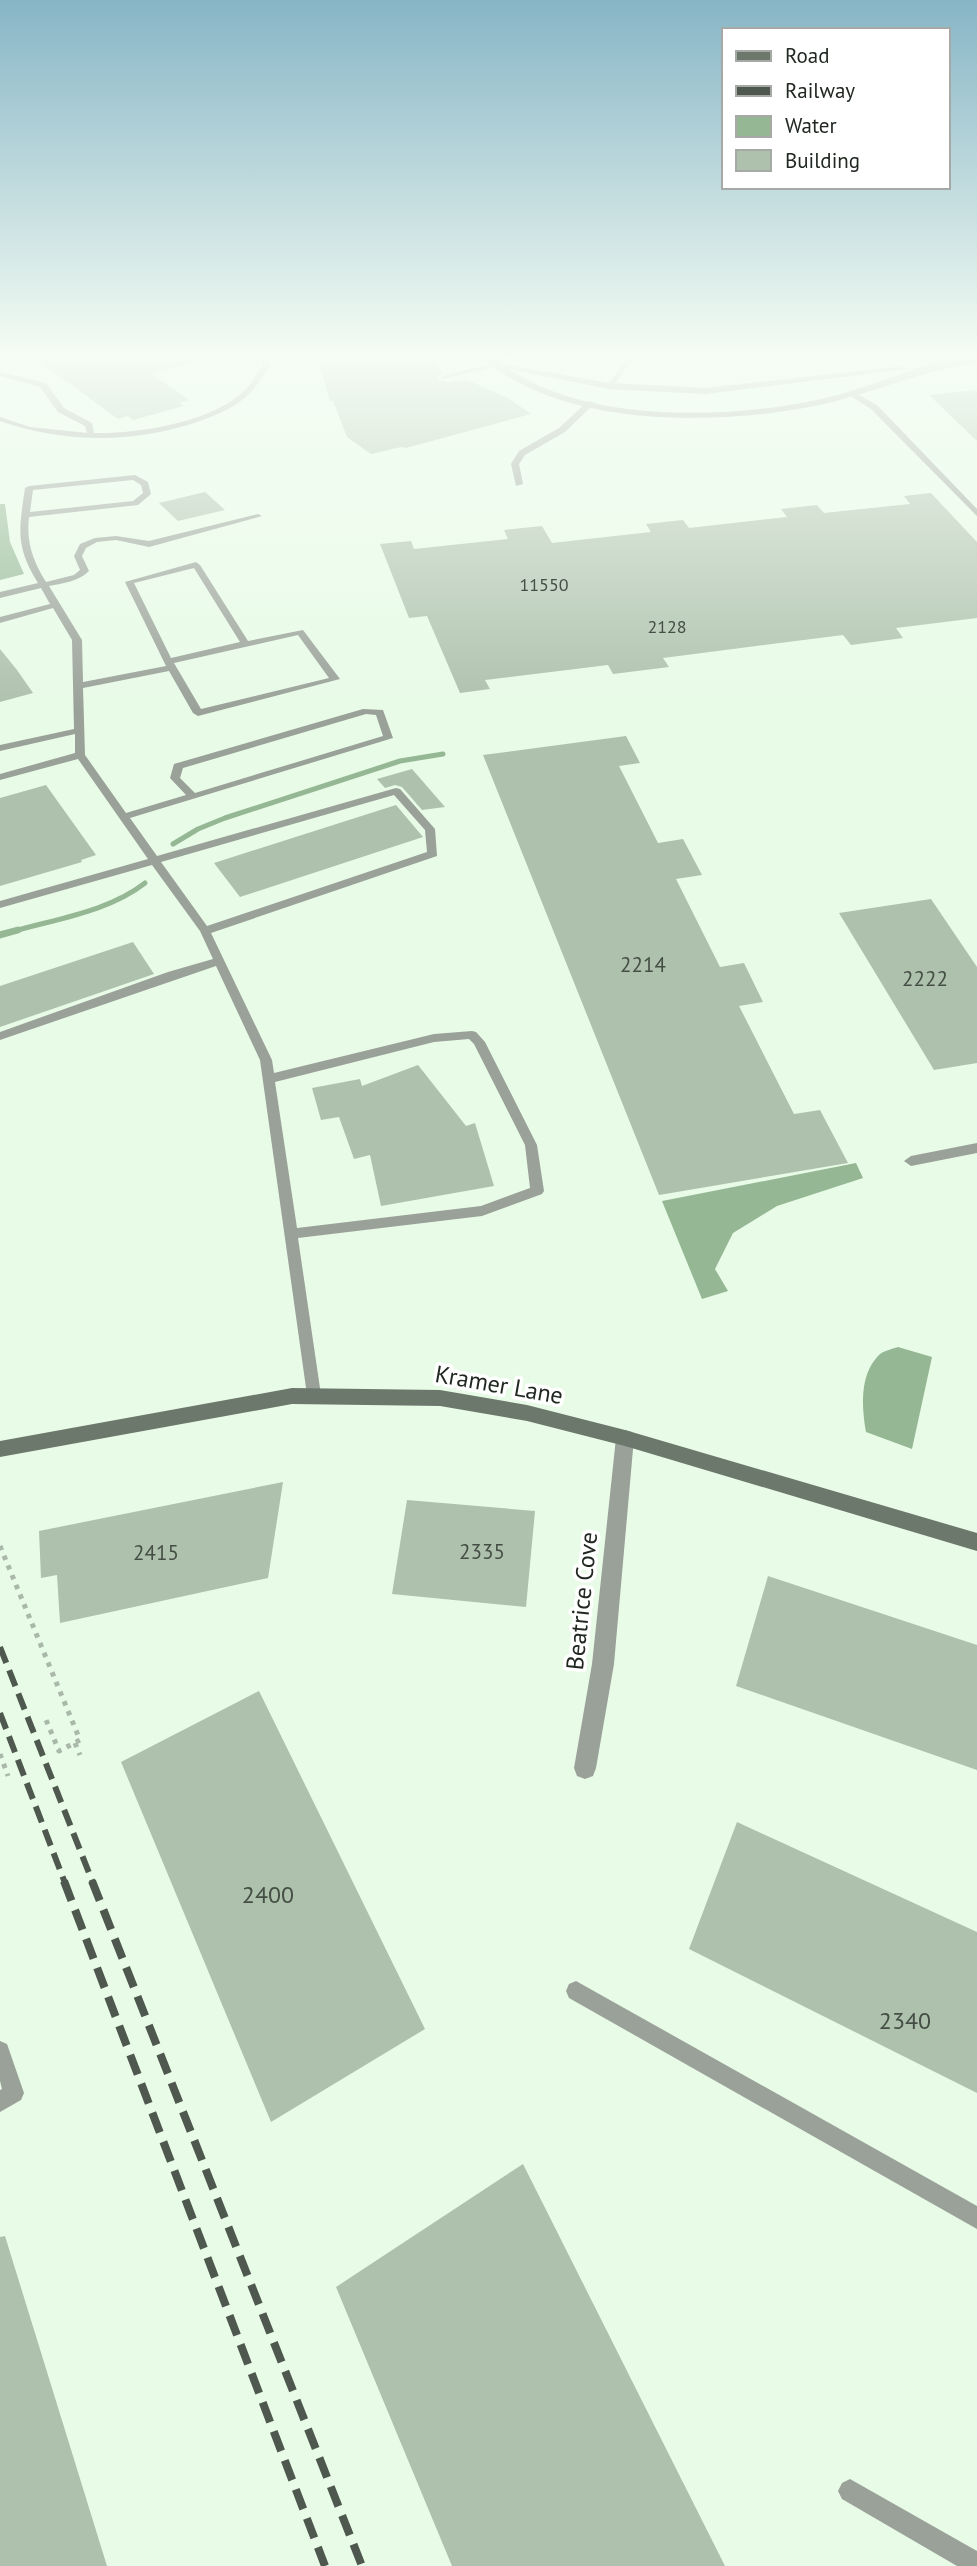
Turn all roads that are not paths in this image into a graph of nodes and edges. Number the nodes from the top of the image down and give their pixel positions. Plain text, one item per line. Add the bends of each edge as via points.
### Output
1 (517, 472) edge
2 (936, 472) edge
3 (519, 484) dead end
4 (977, 514) edge
5 (26, 515) junction
6 (258, 516) dead end
7 (44, 586) junction
8 (0, 595) edge
9 (56, 605) junction
10 (0, 620) edge
11 (245, 644) junction
12 (170, 665) junction
13 (79, 686) junction
14 (80, 730) junction
15 (0, 748) edge
16 (80, 755) junction
17 (0, 776) edge
18 (193, 797) junction
19 (124, 817) junction
20 (157, 860) junction
21 (0, 905) edge
22 (205, 931) junction
23 (219, 961) junction
24 (0, 1036) edge
25 (270, 1079) junction
26 (977, 1148) edge
27 (911, 1161) dead end
28 (291, 1234) junction
29 (314, 1395) junction
30 (625, 1437) junction
31 (0, 1449) edge
32 (977, 1542) edge
33 (585, 1768) dead end
34 (576, 1991) dead end
35 (0, 2051) edge
36 (0, 2102) edge
37 (977, 2218) edge
38 (850, 2490) dead end
39 (977, 2564) edge

1 - 3 lane
2 - 4 lane
5 - 5 lane via 29,488 135,477 145,484 147,494 135,503
5 - 7 lane via 23,534 30,563
6 - 7 lane via 149,544 116,538 95,540 83,546 78,556 85,571
7 - 8 lane
7 - 9 lane
9 - 10 lane
9 - 13 lane via 77,640
11 - 12 lane
11 - 12 lane via 196,565 129,582
11 - 12 lane via 300,632 335,679 198,713
12 - 13 lane
13 - 14 lane
14 - 15 lane
14 - 16 lane
16 - 17 lane
16 - 19 lane
18 - 18 lane via 175,778 178,766 366,711 380,712 388,738
18 - 19 lane
19 - 20 lane
20 - 21 lane
20 - 22 lane
20 - 22 lane via 396,791 430,829 433,854
22 - 23 lane
23 - 24 lane
23 - 25 lane via 266,1060
25 - 28 lane
25 - 28 lane via 434,1038 472,1035 531,1145 536,1180 537,1191 482,1211
26 - 27 lane
28 - 29 lane
29 - 30 street, Kramer Lane via 440,1398
29 - 31 street, Kramer Lane
30 - 32 street, Kramer Lane
30 - 33 street, Beatrice Cove via 603,1664
34 - 37 lane
35 - 36 lane via 15,2093
38 - 39 lane

